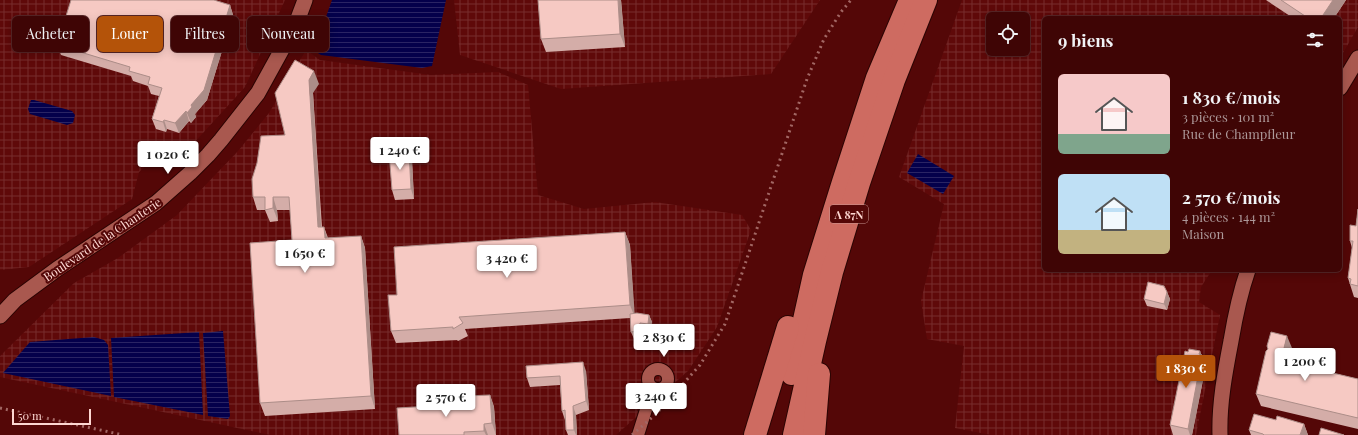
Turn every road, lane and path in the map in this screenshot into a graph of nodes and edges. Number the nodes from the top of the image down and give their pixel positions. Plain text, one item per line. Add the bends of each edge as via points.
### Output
1 (305, 0) edge
2 (910, 0) edge
3 (926, 0) edge
4 (1358, 58) edge
5 (1342, 85) edge
6 (1247, 272) edge
7 (823, 274) junction
8 (0, 316) edge
9 (655, 389) dead end
10 (638, 435) edge
11 (755, 435) edge
12 (779, 435) edge
13 (794, 435) edge
14 (814, 435) edge
15 (1220, 435) edge

1 - 8 street, Boulevard de la Chanterie via 296,24 258,94 208,155 156,203 57,269 15,300
2 - 7 highway, A 87N via 877,78 843,182
3 - 7 highway, A 87N
4 - 5 street
6 - 15 street via 1225,371 1219,419
7 - 11 highway via 798,295
7 - 12 highway, A 87N
7 - 13 highway, A 87N via 815,340
7 - 14 highway via 835,296 819,373
9 - 10 street

